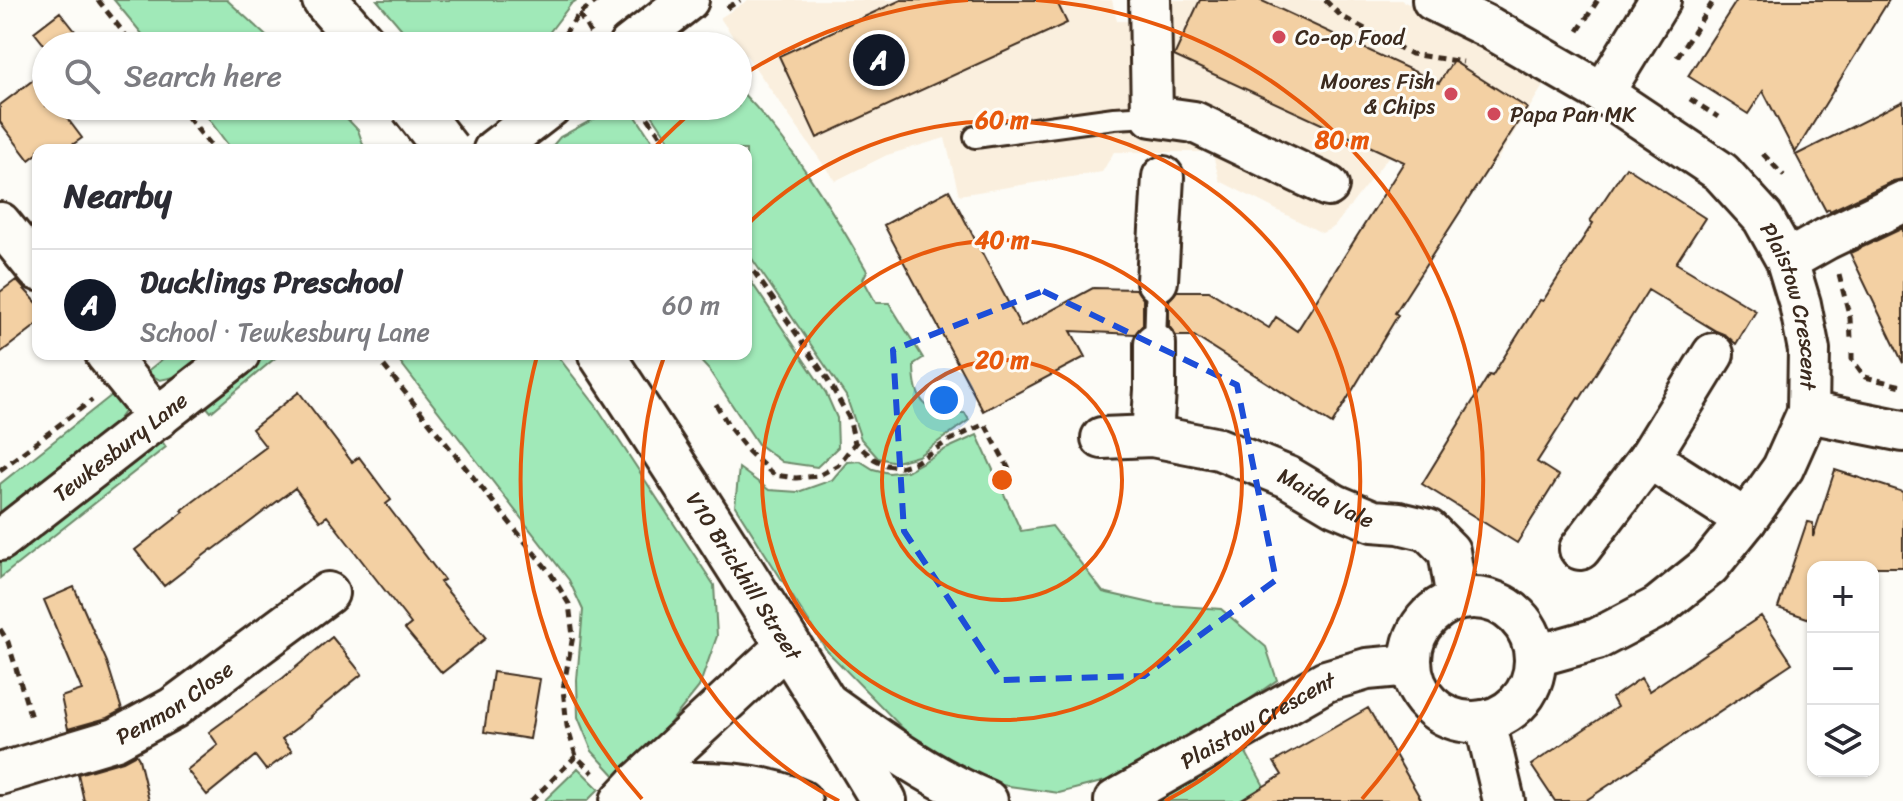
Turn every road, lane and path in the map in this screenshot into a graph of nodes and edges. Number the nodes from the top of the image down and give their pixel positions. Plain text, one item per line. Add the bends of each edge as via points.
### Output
1 (98, 0) edge
2 (325, 0) edge
3 (598, 0) edge
4 (688, 0) edge
5 (1150, 0) edge
6 (1433, 0) edge
7 (1598, 0) edge
8 (1660, 0) edge
9 (1714, 0) edge
10 (1578, 31) dead end
11 (123, 32) edge
12 (353, 32) edge
13 (566, 32) edge
14 (647, 32) edge
15 (1676, 58) dead end
16 (1603, 93) junction
17 (1152, 116) junction
18 (190, 120) edge
19 (424, 120) edge
20 (533, 120) edge
21 (650, 120) edge
22 (975, 137) dead end
23 (209, 144) edge
24 (442, 144) edge
25 (502, 144) edge
26 (666, 144) edge
27 (1163, 177) dead end
28 (1328, 186) dead end
29 (1903, 202) edge
30 (0, 223) edge
31 (1787, 261) junction
32 (32, 263) edge
33 (752, 269) edge
34 (1157, 281) joint
35 (1155, 344) joint
36 (1713, 354) dead end
37 (231, 360) edge
38 (380, 360) edge
39 (605, 360) edge
40 (114, 365) edge
41 (716, 404) dead end
42 (1808, 412) junction
43 (158, 418) junction
44 (1903, 431) edge
45 (1152, 436) junction
46 (1102, 438) dead end
47 (855, 443) junction
48 (1649, 458) junction
49 (0, 470) edge
50 (1012, 475) dead end
51 (1746, 520) junction
52 (0, 540) edge
53 (1580, 549) dead end
54 (328, 593) dead end
55 (1457, 599) junction
56 (0, 629) edge
57 (788, 644) junction
58 (1536, 656) junction
59 (1411, 665) junction
60 (823, 700) junction
61 (1485, 721) junction
62 (34, 727) dead end
63 (576, 756) junction
64 (0, 774) edge
65 (618, 786) edge
66 (531, 801) edge
67 (801, 801) edge
68 (884, 801) edge
69 (987, 801) edge
70 (1115, 801) edge
71 (1504, 801) edge

1 - 11 path
2 - 12 street
3 - 13 path
4 - 14 street
5 - 17 street
6 - 16 street, Plaistow Crescent
7 - 10 path
8 - 16 street
9 - 15 path
16 - 31 street, Plaistow Crescent via 1721,172 1763,218
17 - 22 lane
17 - 28 street via 1194,122
18 - 23 path
19 - 24 street, bridge
20 - 25 street
21 - 26 path
27 - 34 street
29 - 31 street
30 - 32 street
31 - 42 street, Plaistow Crescent via 1809,350
33 - 47 path via 828,380 849,418
34 - 35 lane
35 - 45 street
36 - 48 street
37 - 43 street, Tewkesbury Lane
38 - 63 path via 551,574 569,604 573,636 563,689
39 - 57 street, V10 Brickhill Street
40 - 43 street
40 - 49 path
41 - 47 path via 749,452 774,475 818,476 838,465
42 - 44 street
42 - 51 street, Plaistow Crescent via 1783,468
43 - 52 street, Tewkesbury Lane
45 - 46 street, Maida Vale
45 - 55 street, Maida Vale via 1219,449 1373,521 1428,530 1449,551
47 - 50 path via 874,459 900,467 985,424
48 - 51 street
48 - 53 street
51 - 58 street, Plaistow Crescent via 1709,566 1658,607 1597,639
54 - 64 street, Penmon Close via 173,708 116,739
55 - 58 street via 1493,600 1510,609 1523,621
55 - 59 street via 1422,624
56 - 62 path
57 - 60 street, V10 Brickhill Street
57 - 65 street
58 - 61 street via 1528,690 1502,715
59 - 61 street via 1416,686 1428,703 1444,715
59 - 70 street, Plaistow Crescent via 1367,669 1326,681
60 - 68 street, V10 Brickhill Street
60 - 69 street via 957,789
61 - 71 street
63 - 65 path
63 - 66 path
65 - 67 street via 716,783 765,788

